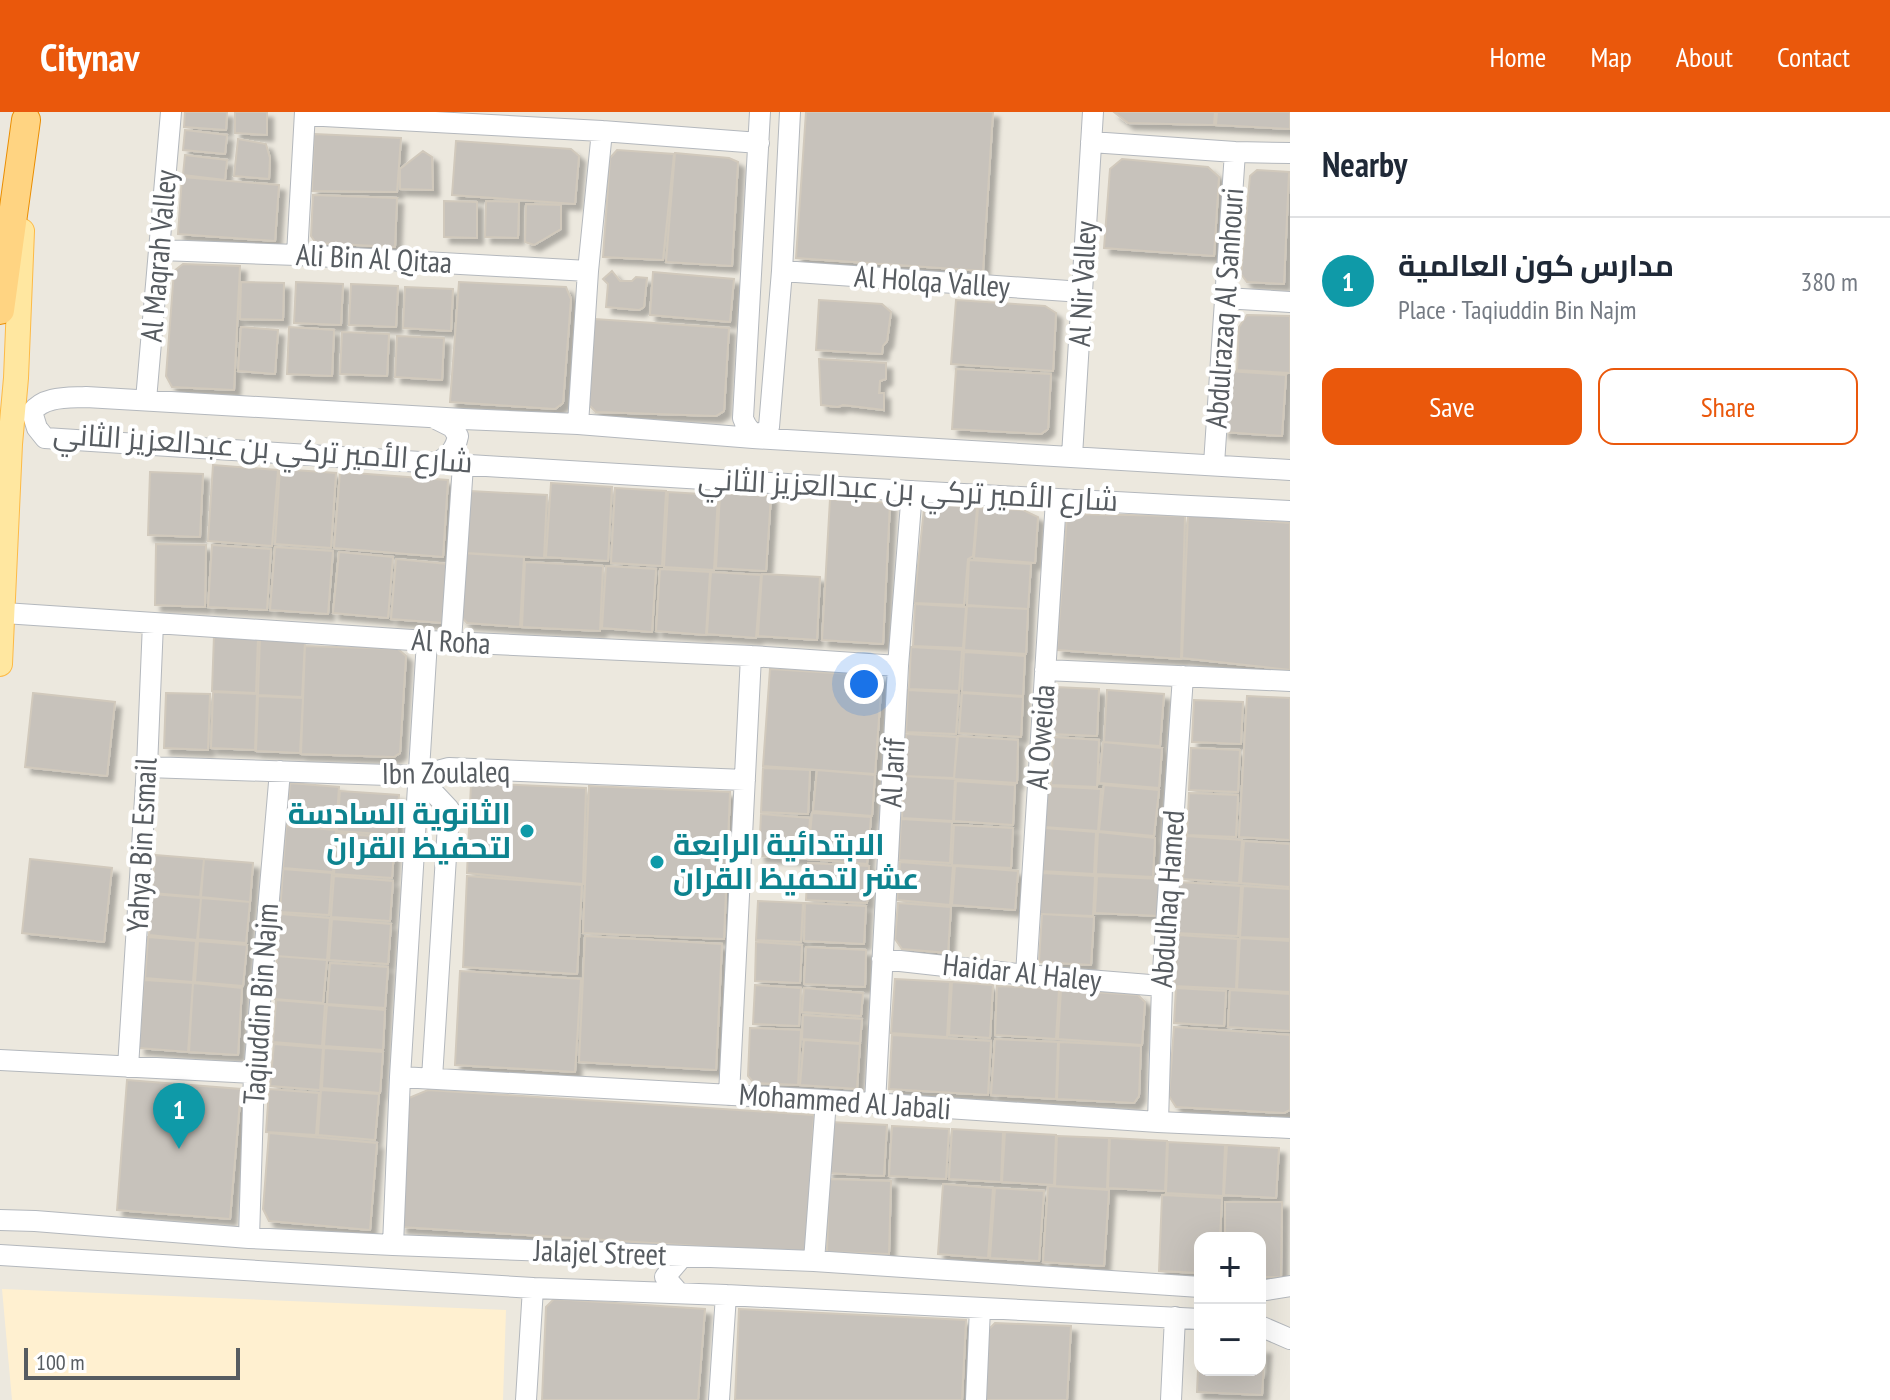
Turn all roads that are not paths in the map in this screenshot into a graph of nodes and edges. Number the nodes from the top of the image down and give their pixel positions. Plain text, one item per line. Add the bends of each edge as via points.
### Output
1 (171, 112) edge
2 (760, 112) edge
3 (790, 112) edge
4 (1093, 112) edge
5 (305, 113) edge
6 (27, 116) edge
7 (602, 131) junction
8 (1091, 142) junction
9 (759, 143) junction
10 (1235, 152) junction
11 (1290, 153) edge
12 (160, 250) junction
13 (297, 255) junction
14 (588, 271) junction
15 (782, 271) junction
16 (1082, 292) junction
17 (1225, 298) junction
18 (1290, 302) edge
19 (0, 310) edge
20 (16, 378) junction
21 (86, 397) junction
22 (146, 400) junction
23 (434, 418) junction
24 (488, 421) junction
25 (578, 424) junction
26 (45, 438) junction
27 (10, 444) junction
28 (1072, 456) junction
29 (437, 463) junction
30 (1214, 464) junction
31 (463, 465) junction
32 (488, 466) junction
33 (1290, 470) edge
34 (912, 491) junction
35 (1056, 500) junction
36 (1290, 511) edge
37 (4, 613) junction
38 (153, 623) junction
39 (427, 641) junction
40 (451, 641) junction
41 (751, 656) junction
42 (0, 664) edge
43 (898, 666) junction
44 (1045, 670) junction
45 (1183, 676) junction
46 (1290, 681) edge
47 (147, 767) junction
48 (280, 771) junction
49 (418, 776) junction
50 (745, 780) junction
51 (882, 959) junction
52 (1026, 975) junction
53 (1162, 986) junction
54 (0, 1060) edge
55 (128, 1067) junction
56 (254, 1073) junction
57 (400, 1077) junction
58 (432, 1078) junction
59 (729, 1095) junction
60 (826, 1100) junction
61 (875, 1103) junction
62 (1158, 1122) junction
63 (1290, 1128) edge
64 (0, 1220) edge
65 (35, 1221) junction
66 (249, 1238) junction
67 (393, 1245) junction
68 (0, 1255) edge
69 (649, 1255) junction
70 (36, 1256) junction
71 (683, 1256) junction
72 (814, 1261) junction
73 (1290, 1286) edge
74 (1194, 1287) edge
75 (533, 1288) junction
76 (1266, 1290) edge
77 (641, 1292) junction
78 (679, 1293) junction
79 (726, 1295) junction
80 (980, 1308) junction
81 (1175, 1317) junction
82 (1194, 1319) edge
83 (1266, 1329) edge
84 (1290, 1339) edge
85 (526, 1400) edge
86 (719, 1400) edge
87 (976, 1400) edge
88 (1171, 1400) edge

1 - 12 street, Al Maqrah Valley
2 - 9 street
3 - 15 street
4 - 8 street, Al Nir Valley
5 - 7 street
5 - 13 street
6 - 19 highway
6 - 20 main road
7 - 9 street
7 - 14 street
8 - 10 street
8 - 16 street, Al Nir Valley
9 - 15 street via 743,418 746,428 759,434 769,427
10 - 11 street
10 - 17 street, Abdulrazaq Al Sanhouri
12 - 13 street, Ali Bin Al Qitaa
12 - 22 street, Al Maqrah Valley
13 - 14 street, Ali Bin Al Qitaa
14 - 25 street
15 - 16 street, Al Holqa Valley
16 - 28 street, Al Nir Valley
17 - 18 street
17 - 30 street, Abdulrazaq Al Sanhouri
20 - 21 street via 24,390 39,396
20 - 27 main road
21 - 22 street, شارع الأمير تركي بن عبدالعزيز الثاني
21 - 26 street, شارع الأمير تركي بن عبدالعزيز الثاني via 37,405 32,412
22 - 23 street, شارع الأمير تركي بن عبدالعزيز الثاني
23 - 24 street, شارع الأمير تركي بن عبدالعزيز الثاني
23 - 29 street via 458,436 452,453
24 - 25 street, شارع الأمير تركي بن عبدالعزيز الثاني
24 - 32 street via 472,430 467,440
25 - 28 street, شارع الأمير تركي بن عبدالعزيز الثاني
26 - 27 street
26 - 29 street, شارع الأمير تركي بن عبدالعزيز الثاني
27 - 37 main road
28 - 30 street, شارع الأمير تركي بن عبدالعزيز الثاني
29 - 31 street, شارع الأمير تركي بن عبدالعزيز الثاني
30 - 33 street, شارع الأمير تركي بن عبدالعزيز الثاني
31 - 32 street, شارع الأمير تركي بن عبدالعزيز الثاني
31 - 40 street
32 - 34 street, شارع الأمير تركي بن عبدالعزيز الثاني
34 - 35 street, شارع الأمير تركي بن عبدالعزيز الثاني
34 - 43 street, Al Jarif
35 - 36 street, شارع الأمير تركي بن عبدالعزيز الثاني
35 - 44 street, Al Oweida
37 - 38 street, Al Roha
37 - 42 main road
38 - 39 street, Al Roha
38 - 47 street, Yahya Bin Esmail
39 - 40 street, Al Roha
39 - 49 street
40 - 41 street, Al Roha
41 - 43 street, Al Roha
41 - 50 street
43 - 51 street, Al Jarif
44 - 45 street
44 - 52 street, Al Oweida
45 - 46 street
45 - 53 street, Abdulhaq Hamed
47 - 48 street, Ibn Zoulaleq
47 - 55 street, Yahya Bin Esmail
48 - 49 street, Ibn Zoulaleq
48 - 56 street, Taqiuddin Bin Najm
49 - 50 street, Ibn Zoulaleq via 449,768
49 - 57 street
49 - 58 street via 449,809
50 - 59 street
51 - 52 street, Haidar Al Haley
51 - 61 street, Al Jarif
52 - 53 street, Haidar Al Haley
53 - 62 street, Abdulhaq Hamed
54 - 55 street
55 - 56 street
56 - 66 street, Taqiuddin Bin Najm
57 - 58 street, Mohammed Al Jabali
57 - 67 street
58 - 59 street, Mohammed Al Jabali
59 - 60 street, Mohammed Al Jabali
60 - 61 street, Mohammed Al Jabali
60 - 72 street
61 - 62 street, Mohammed Al Jabali
62 - 63 street, Mohammed Al Jabali
64 - 65 street, Jalajel Street
65 - 66 street, Jalajel Street
65 - 70 street via 26,1238
66 - 67 street, Jalajel Street
67 - 69 street, Jalajel Street
68 - 70 street, Jalajel Street
69 - 71 street, Jalajel Street
69 - 77 street via 657,1276
70 - 75 street, Jalajel Street
71 - 72 street, Jalajel Street
71 - 78 street via 665,1277
72 - 74 street, Jalajel Street
73 - 76 street
75 - 77 street, Jalajel Street
75 - 85 street
77 - 78 street, Jalajel Street
78 - 79 street, Jalajel Street
79 - 80 street, Jalajel Street
79 - 86 street
80 - 81 street, Jalajel Street
80 - 87 street
81 - 82 street, Jalajel Street
81 - 88 street
83 - 84 street

